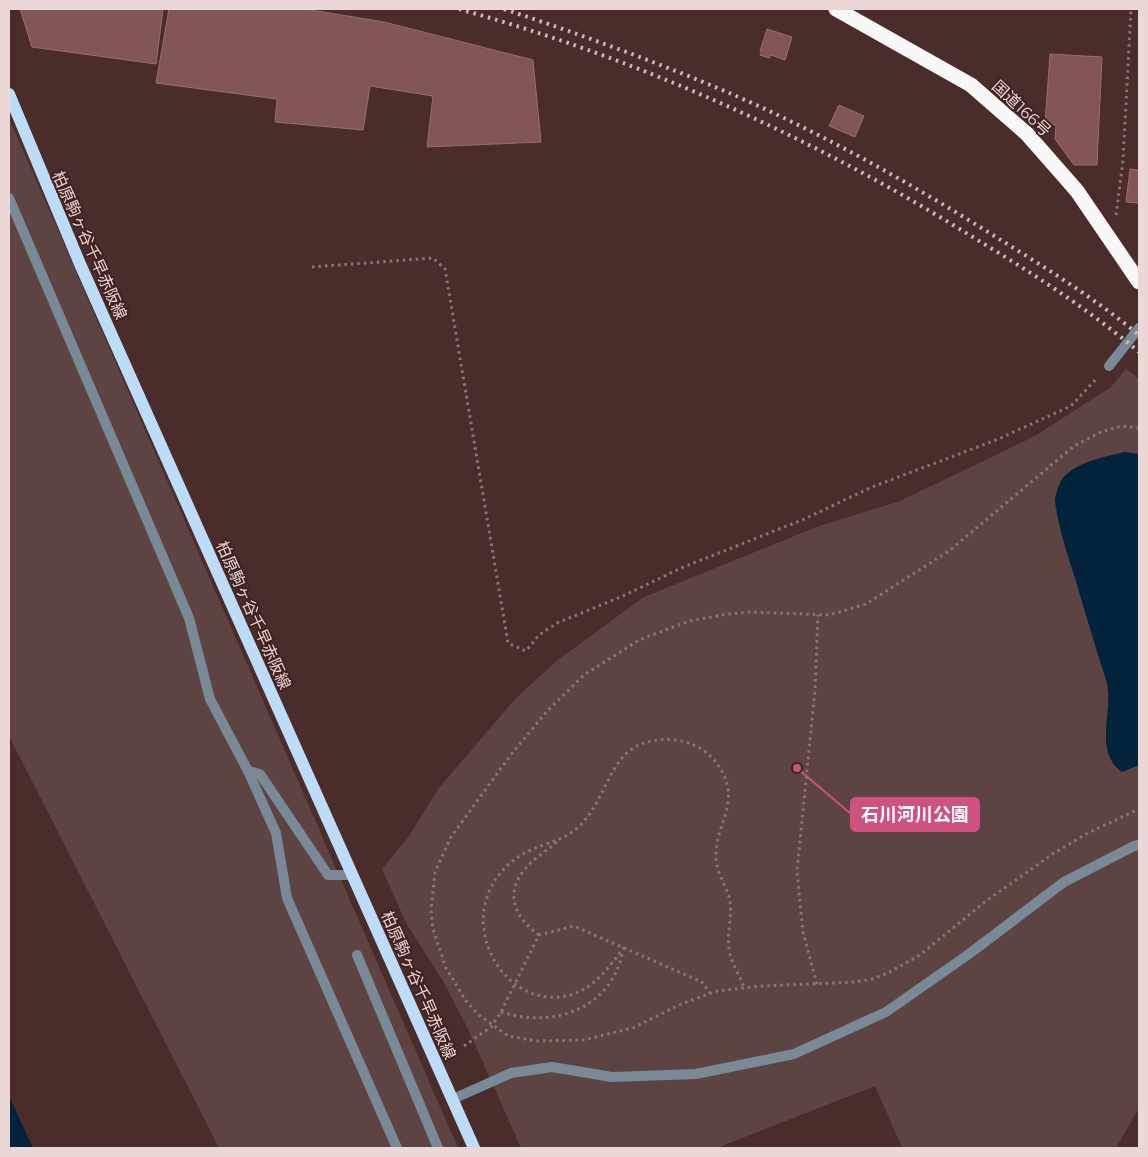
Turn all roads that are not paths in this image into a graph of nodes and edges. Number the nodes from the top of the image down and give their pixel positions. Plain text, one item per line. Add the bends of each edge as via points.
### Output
1 (836, 9) edge
2 (9, 94) edge
3 (9, 198) edge
4 (1139, 282) edge
5 (1139, 328) edge
6 (1110, 366) road end
7 (248, 771) junction
8 (1139, 845) edge
9 (352, 875) junction
10 (357, 956) dead end
11 (452, 1100) junction
12 (434, 1146) edge
13 (396, 1148) edge
14 (474, 1148) edge

1 - 4 highway, 国道166号 via 971,85 1027,134 1078,191
2 - 9 main road, 柏原駒ヶ谷千早赤阪線 via 84,273
3 - 7 street via 189,618 210,699
5 - 6 street
7 - 9 street via 260,774 328,875
7 - 13 street via 276,833 287,898
8 - 11 street via 1064,882 886,1012 794,1054 696,1074 612,1077 552,1067 511,1073
9 - 11 main road, 柏原駒ヶ谷千早赤阪線
10 - 12 street
11 - 14 main road, 柏原駒ヶ谷千早赤阪線

